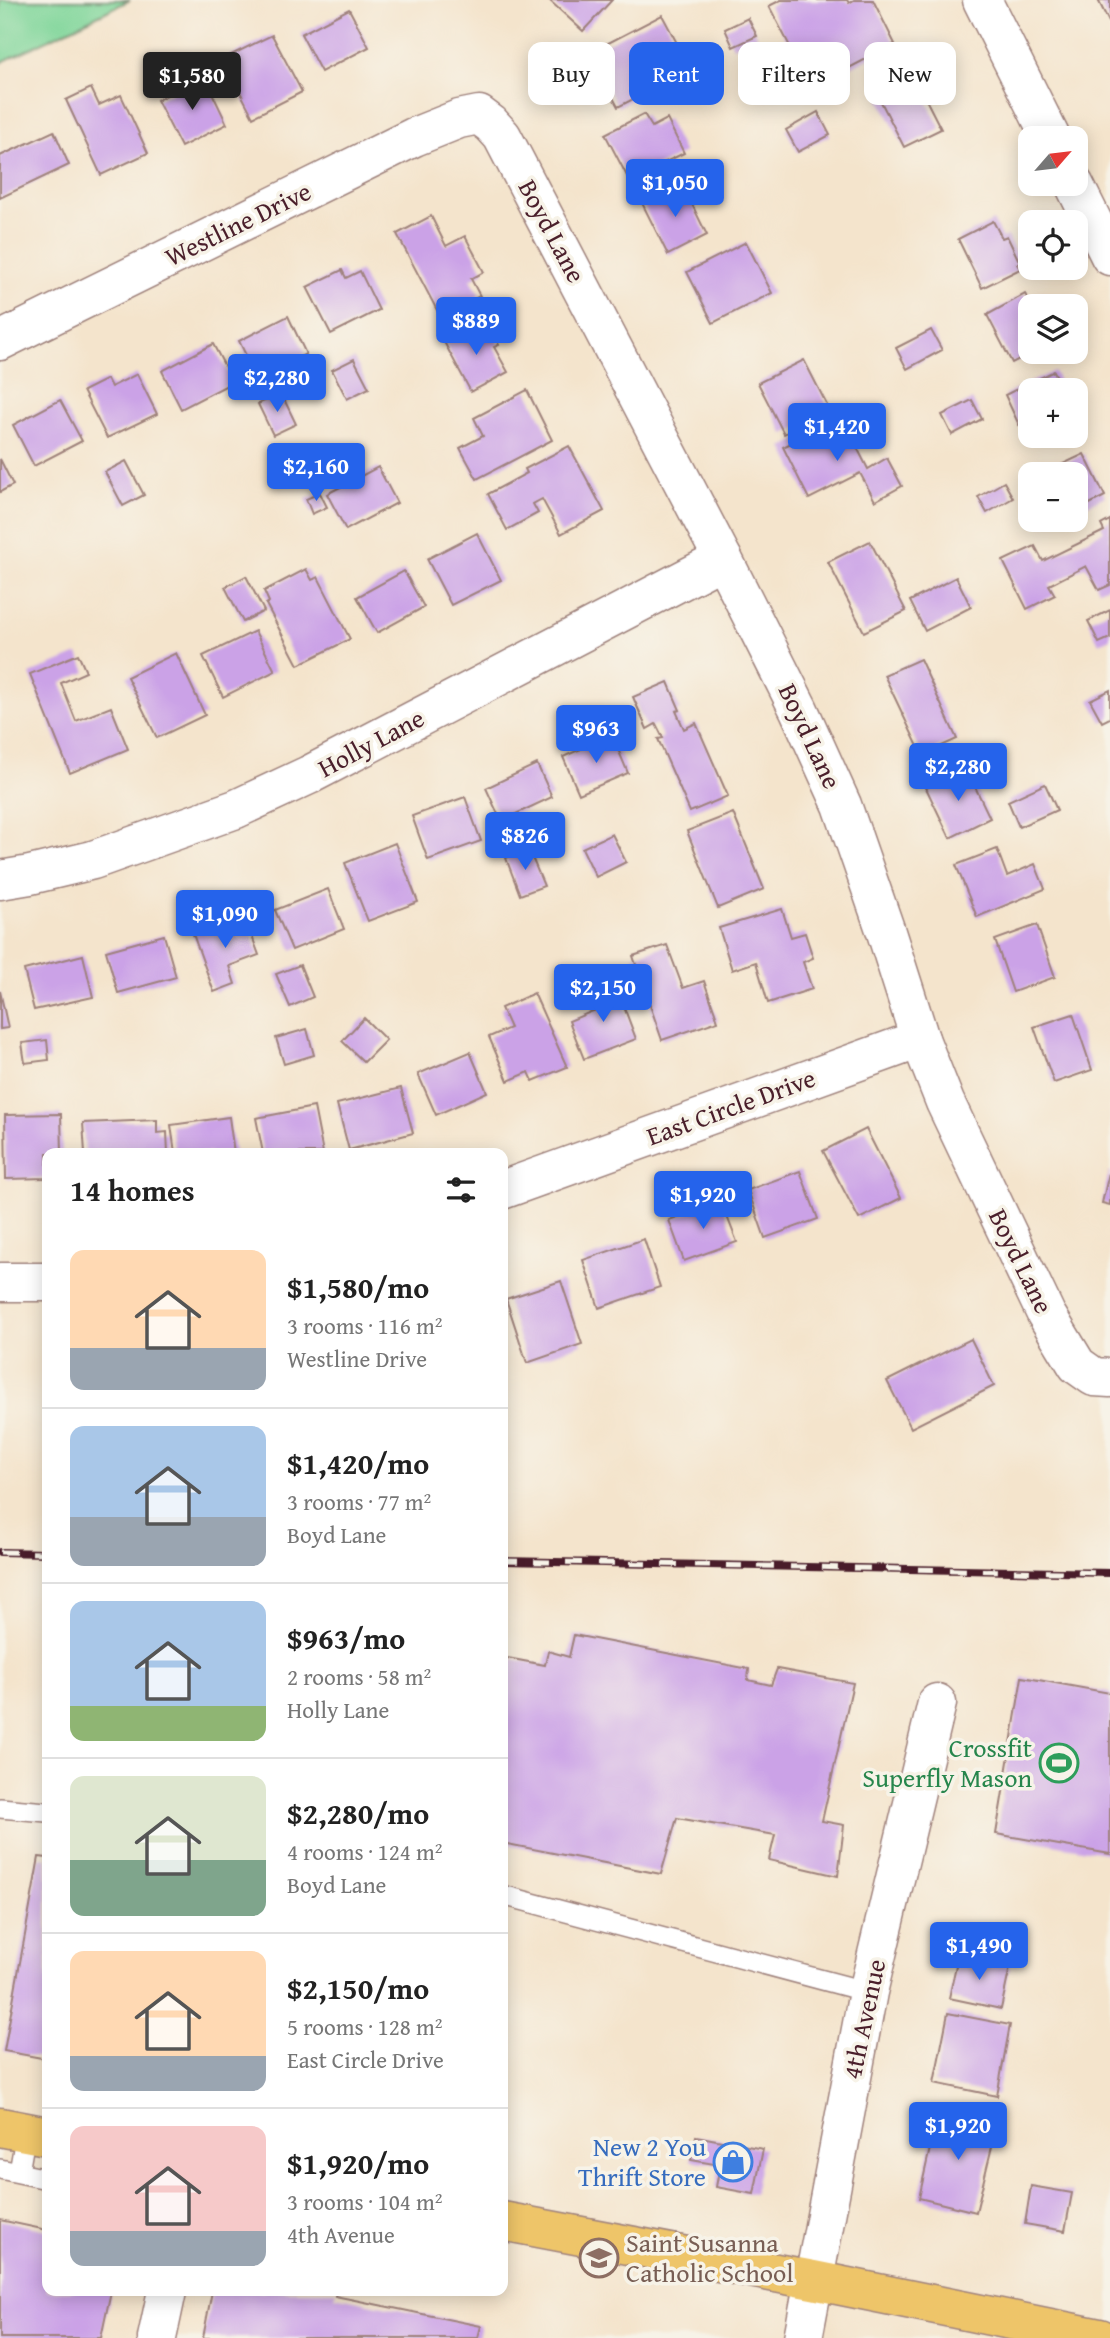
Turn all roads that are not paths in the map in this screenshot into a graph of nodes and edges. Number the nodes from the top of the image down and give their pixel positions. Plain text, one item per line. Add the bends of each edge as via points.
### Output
1 (982, 0) edge
2 (479, 115) joint
3 (1045, 126) edge
4 (1080, 196) edge
5 (1110, 256) edge
6 (0, 341) edge
7 (723, 559) junction
8 (0, 880) edge
9 (920, 1040) junction
10 (508, 1188) edge
11 (0, 1282) edge
12 (42, 1282) edge
13 (1102, 1377) edge
14 (937, 1703) dead end
15 (0, 1808) edge
16 (42, 1812) edge
17 (508, 1897) edge
18 (868, 1993) junction
19 (24, 2132) edge
20 (10, 2171) edge
21 (42, 2178) edge
22 (508, 2222) edge
23 (813, 2280) junction
24 (166, 2296) edge
25 (157, 2338) edge
26 (803, 2338) edge
27 (1100, 2338) edge

1 - 3 street
2 - 6 street, Westline Drive via 414,137
2 - 7 street, Boyd Lane via 502,136
4 - 5 street
7 - 8 street, Holly Lane via 236,809 93,860
7 - 9 street, Boyd Lane via 842,805
9 - 10 street, East Circle Drive
9 - 13 street, Boyd Lane via 1046,1314 1077,1365
11 - 12 street
14 - 18 street, 4th Avenue
15 - 16 lane
17 - 18 lane
18 - 23 street, 4th Avenue
19 - 20 lane
20 - 21 lane
22 - 23 main road
23 - 26 street, 4th Avenue
23 - 27 main road
24 - 25 street

